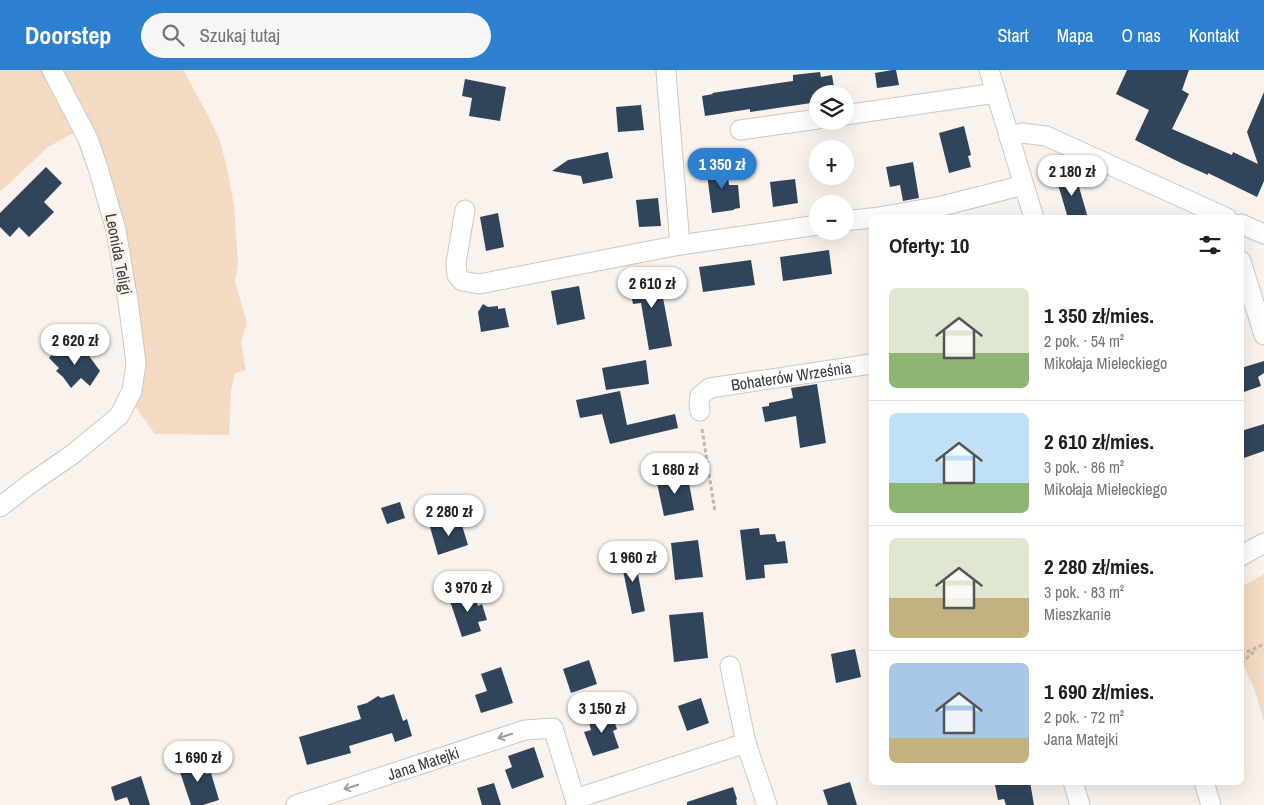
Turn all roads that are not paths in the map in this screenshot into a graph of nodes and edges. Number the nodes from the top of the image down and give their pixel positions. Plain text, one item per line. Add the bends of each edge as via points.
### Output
1 (52, 70) edge
2 (989, 70) edge
3 (666, 72) dead end
4 (996, 93) junction
5 (854, 114) edge
6 (809, 120) edge
7 (740, 130) dead end
8 (1009, 137) junction
9 (1024, 185) junction
10 (465, 210) dead end
11 (890, 215) edge
12 (1033, 215) edge
13 (1220, 215) edge
14 (869, 218) edge
15 (854, 220) edge
16 (1244, 225) edge
17 (809, 226) edge
18 (1264, 234) edge
19 (680, 245) junction
20 (1244, 271) edge
21 (1264, 335) edge
22 (869, 364) edge
23 (700, 411) road end
24 (0, 507) edge
25 (1264, 543) edge
26 (1244, 554) edge
27 (730, 666) dead end
28 (746, 743) junction
29 (1075, 785) edge
30 (1205, 785) edge
31 (576, 802) edge
32 (296, 805) edge
33 (768, 805) edge
34 (1080, 805) edge
35 (1211, 805) edge

1 - 24 street, Leonida Teligi via 88,139 116,230 136,363 132,391 119,416
2 - 4 street
3 - 19 street
4 - 5 street
4 - 8 street
6 - 7 street
8 - 9 street
8 - 13 street via 1022,133 1046,136
9 - 11 street via 942,206
9 - 12 street
10 - 19 street via 457,275 462,281 479,284
14 - 15 street
16 - 18 street
17 - 19 street
20 - 21 street
22 - 23 street, Bohaterów Września via 710,388 700,396
25 - 26 street
27 - 28 street
28 - 31 street
28 - 33 street
29 - 34 street
30 - 35 street
31 -> 32 street, Jana Matejki via 553,728 525,730

